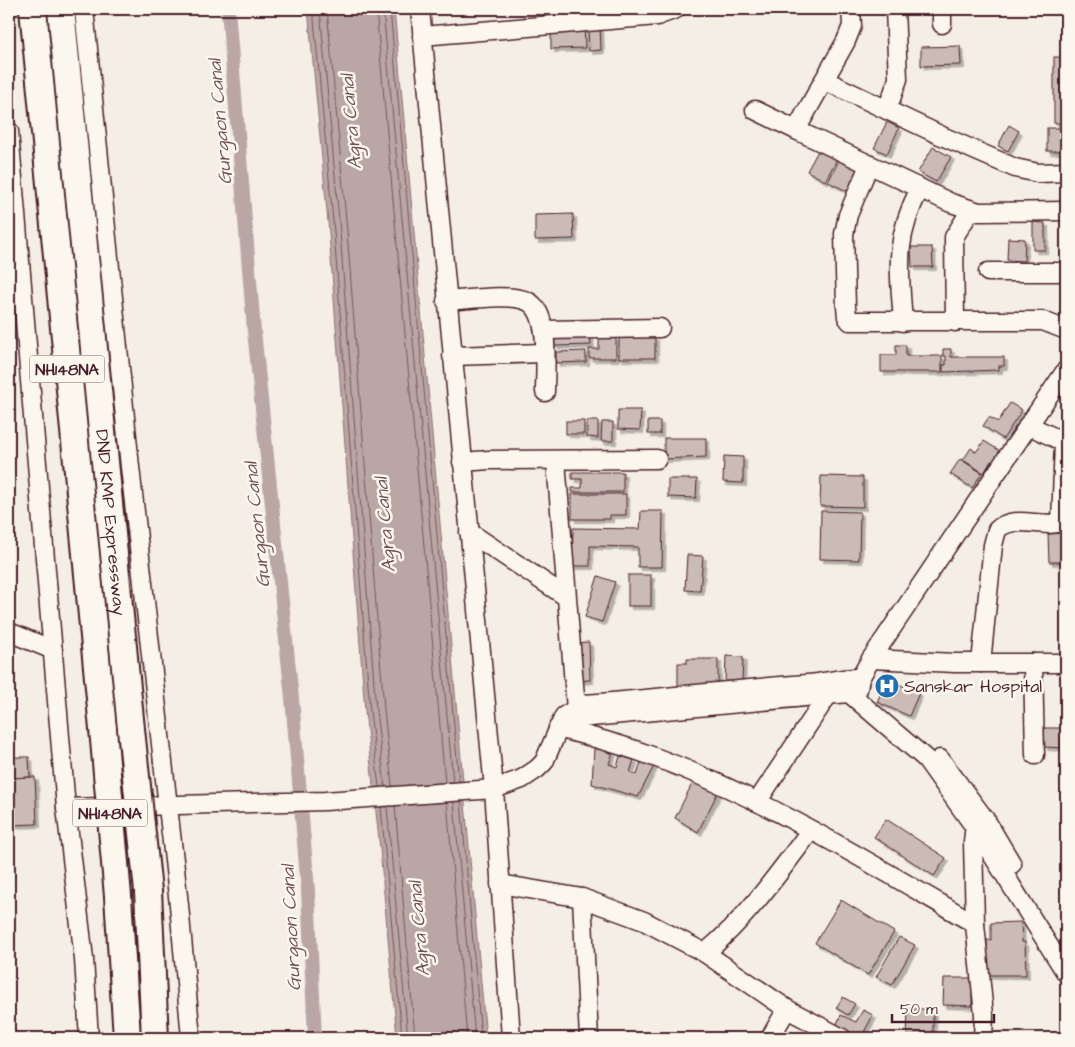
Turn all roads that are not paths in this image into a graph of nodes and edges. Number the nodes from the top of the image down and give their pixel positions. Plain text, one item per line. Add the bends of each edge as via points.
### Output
1 (33, 9) edge
2 (61, 9) edge
3 (84, 9) edge
4 (420, 9) edge
5 (676, 9) edge
6 (851, 9) edge
7 (895, 9) edge
8 (422, 36) junction
9 (824, 80) junction
10 (755, 110) dead end
11 (887, 110) junction
12 (796, 130) junction
13 (9, 131) edge
14 (869, 165) junction
15 (1066, 172) edge
16 (920, 188) junction
17 (971, 210) junction
18 (1066, 211) edge
19 (988, 272) dead end
20 (1066, 272) edge
21 (446, 301) junction
22 (903, 322) junction
23 (955, 322) junction
24 (660, 328) dead end
25 (544, 330) junction
26 (1066, 330) edge
27 (544, 353) junction
28 (452, 356) junction
29 (1066, 370) edge
30 (545, 392) dead end
31 (1028, 425) junction
32 (1065, 443) edge
33 (657, 459) dead end
34 (556, 461) junction
35 (462, 462) junction
36 (469, 532) junction
37 (566, 596) junction
38 (9, 632) edge
39 (53, 650) junction
40 (871, 658) junction
41 (1066, 662) edge
42 (981, 663) junction
43 (1033, 663) junction
44 (846, 686) junction
45 (574, 710) junction
46 (558, 728) junction
47 (1035, 756) dead end
48 (494, 789) junction
49 (758, 802) junction
50 (168, 806) junction
51 (66, 808) junction
52 (982, 826) junction
53 (811, 830) junction
54 (500, 884) junction
55 (582, 898) junction
56 (976, 924) junction
57 (705, 953) junction
58 (1066, 953) edge
59 (1066, 973) edge
60 (787, 1008) junction
61 (832, 1036) edge
62 (89, 1038) edge
63 (127, 1038) edge
64 (155, 1038) edge
65 (191, 1038) edge
66 (511, 1038) edge
67 (589, 1038) edge
68 (770, 1038) edge
69 (983, 1038) edge

1 - 63 highway, DND KMP Expressway / NH148NA, bridge via 103,729
2 - 64 highway, DND KMP Expressway / NH148NA, bridge via 148,891
3 - 50 street
4 - 8 street
5 - 8 street via 657,16
6 - 9 street via 852,26
7 - 11 street via 898,79
8 - 21 street
9 - 11 street
9 - 12 street
10 - 12 street
11 - 15 street via 1015,168
12 - 14 street
13 - 39 street
14 - 16 street
14 - 22 street via 848,215 844,234 846,317 850,320
16 - 17 street
16 - 22 street via 908,212 900,247
17 - 18 street
17 - 23 street via 954,237
19 - 20 street
21 - 25 street via 526,300 539,313
21 - 28 street
22 - 23 street
23 - 26 street via 1043,321
24 - 25 street
25 - 27 street
27 - 28 street
27 - 30 street
28 - 35 street
29 - 31 street
31 - 32 street
31 - 40 street
32 - 42 street via 1061,522 1010,522 997,530
33 - 34 street
34 - 35 street
34 - 37 street
35 - 36 street
36 - 37 street
36 - 48 street
37 - 45 street
38 - 39 street
39 - 51 street
40 - 42 street
40 - 44 street
41 - 43 street
42 - 43 street
43 - 47 street
44 - 45 street via 580,718
44 - 49 street
44 - 52 street via 907,728 936,754
45 - 46 street via 564,716
46 - 48 street via 544,762 537,769 522,779
46 - 49 street via 649,754
48 - 50 street via 325,801
48 - 54 street
49 - 53 street
50 - 51 street
50 - 65 street
51 - 62 street via 84,959
52 - 56 street via 973,842
52 - 58 street
52 - 59 street
53 - 56 street
53 - 57 street via 748,912
54 - 55 street
54 - 66 street
55 - 57 street via 644,921
55 - 67 street
56 - 69 street
57 - 60 street
60 - 61 street
60 - 68 street

